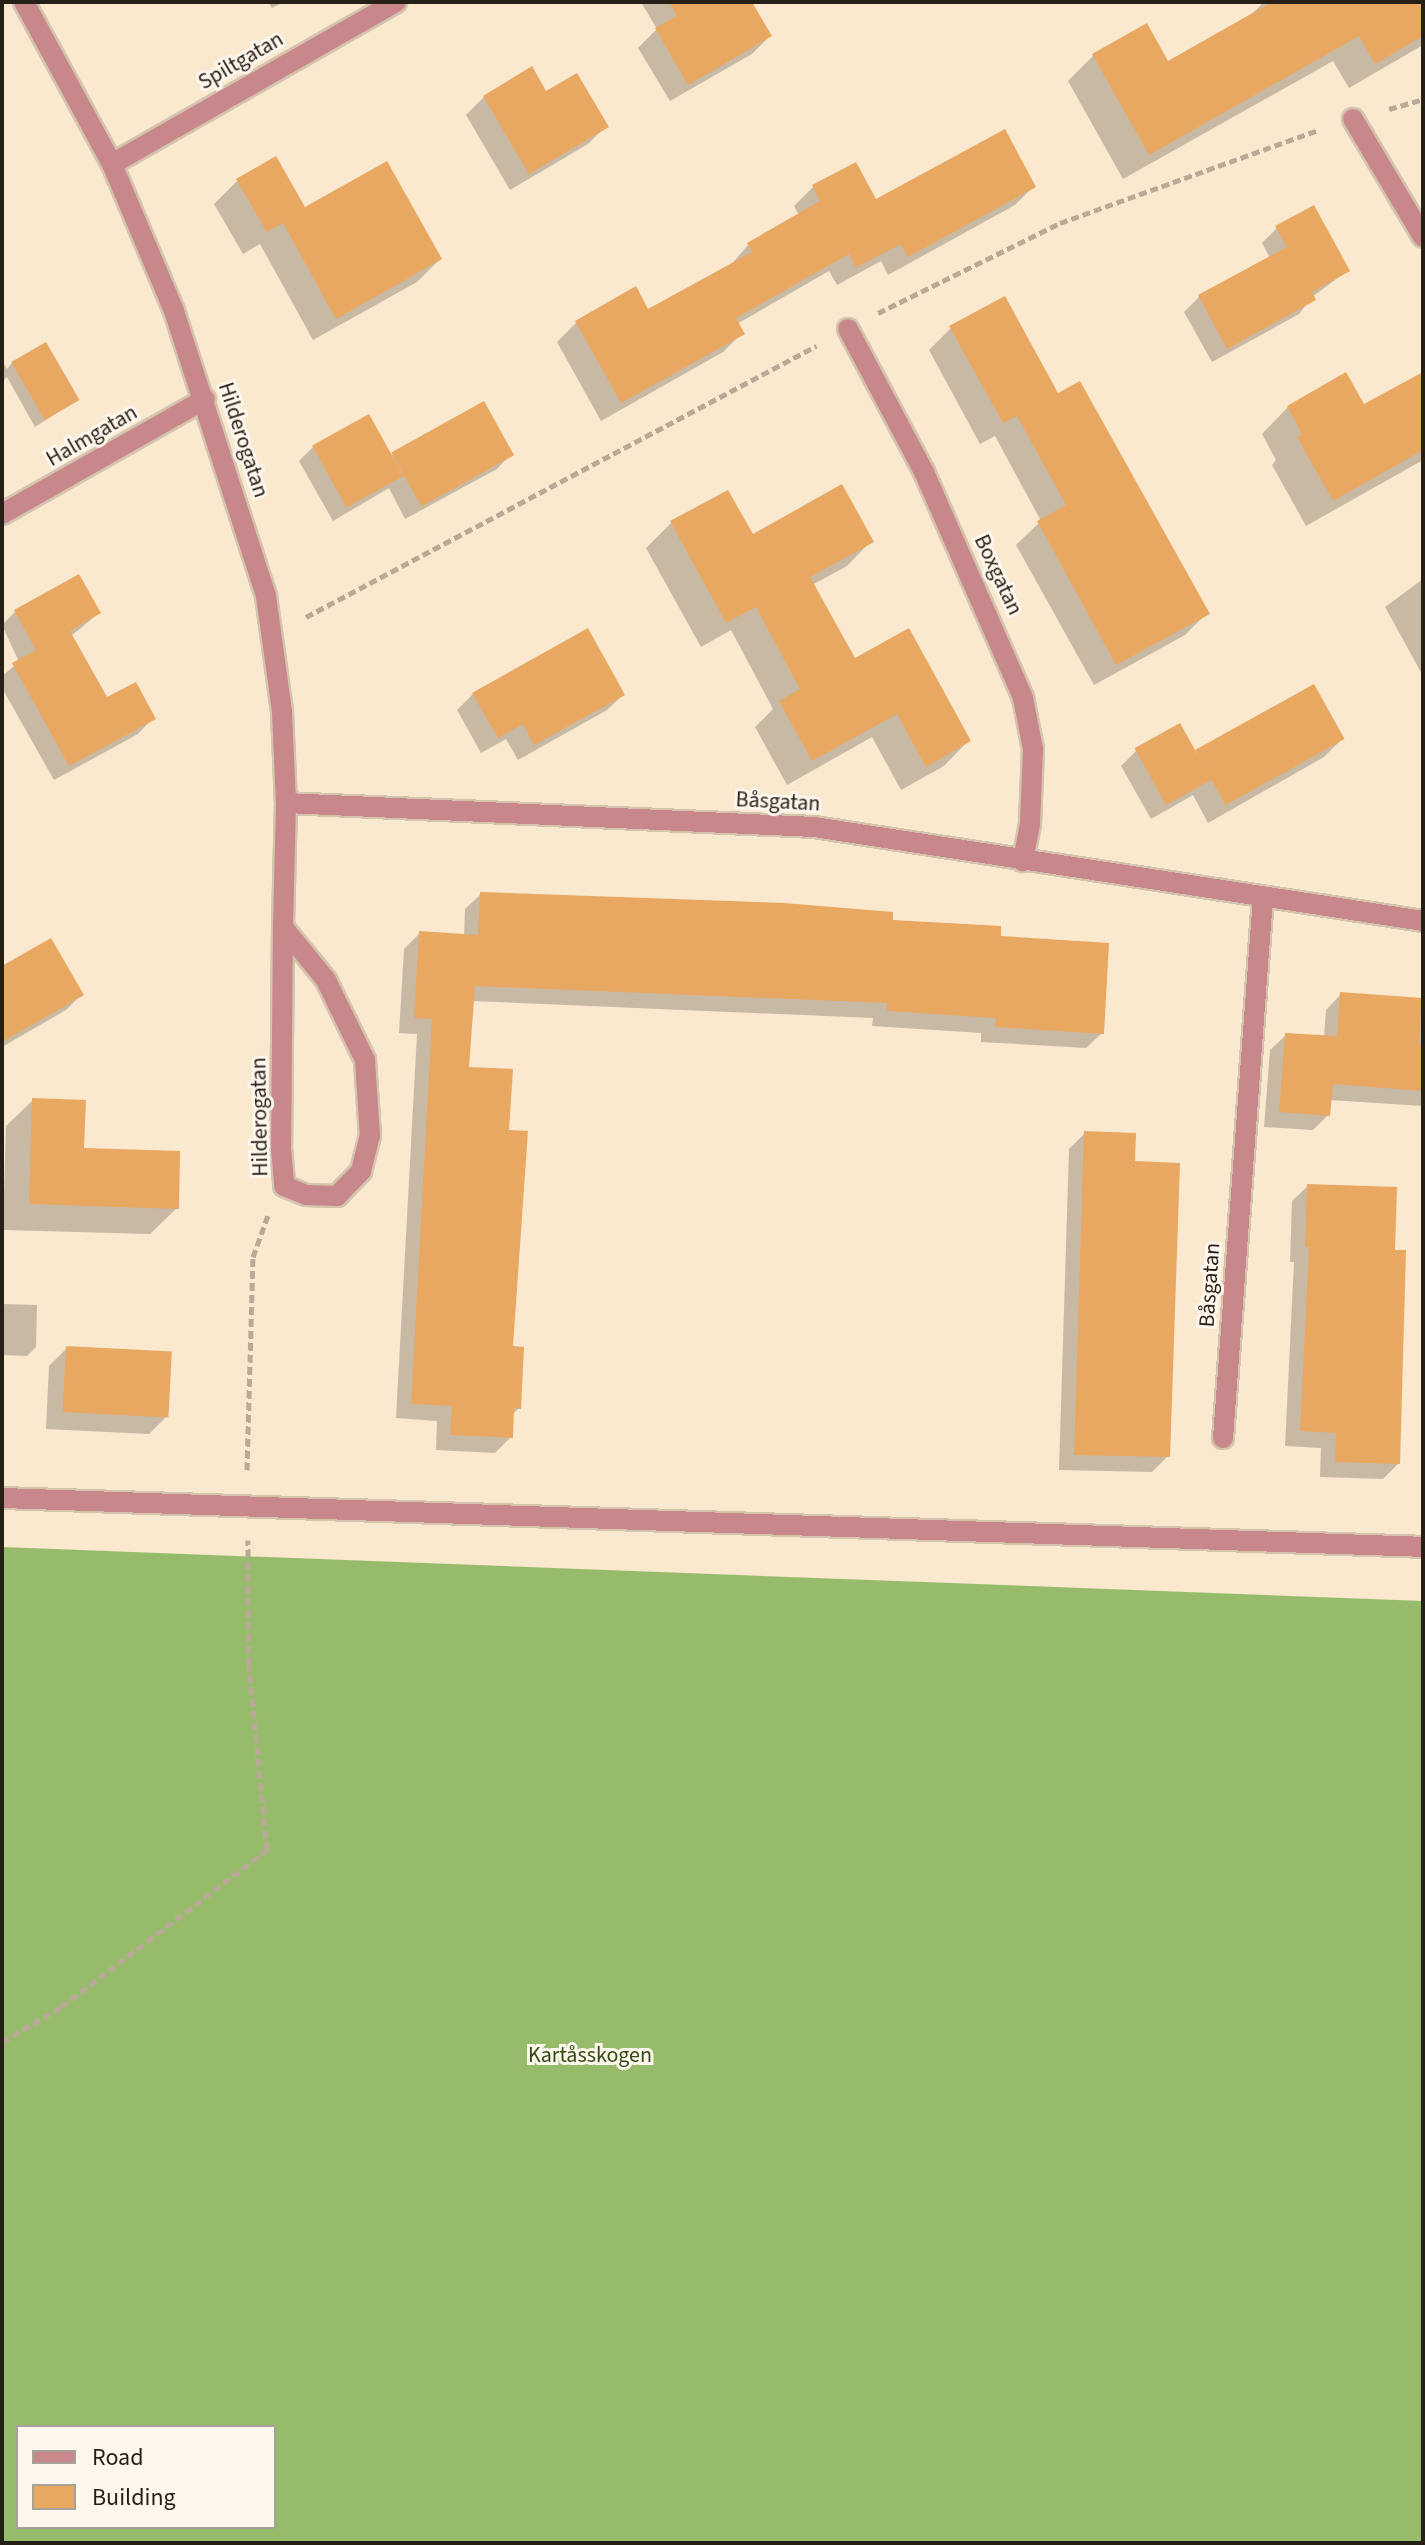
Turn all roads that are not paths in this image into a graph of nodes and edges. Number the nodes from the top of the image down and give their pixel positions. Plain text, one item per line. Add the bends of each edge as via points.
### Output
1 (24, 2) edge
2 (396, 2) edge
3 (1353, 119) dead end
4 (112, 164) junction
5 (1423, 237) edge
6 (848, 329) dead end
7 (205, 399) junction
8 (2, 514) edge
9 (286, 803) junction
10 (1023, 861) junction
11 (1263, 897) junction
12 (1423, 921) edge
13 (283, 927) junction
14 (1223, 1438) dead end
15 (2, 1498) edge
16 (1423, 1547) edge

1 - 4 street, Hilderogatan
2 - 4 street, Spiltgatan
3 - 5 street
4 - 7 street, Hilderogatan
6 - 10 street, Boxgatan via 924,472 1023,698 1033,749
7 - 8 street, Halmgatan
7 - 9 street, Hilderogatan via 266,596 282,712
9 - 10 street, Båsgatan via 814,827
9 - 13 street, Hilderogatan
10 - 11 street, Båsgatan
11 - 12 street, Båsgatan
11 - 14 street, Båsgatan
13 - 13 street, Hilderogatan via 284,1186 306,1195 337,1196 361,1171 370,1136 365,1060 326,980
15 - 16 street

